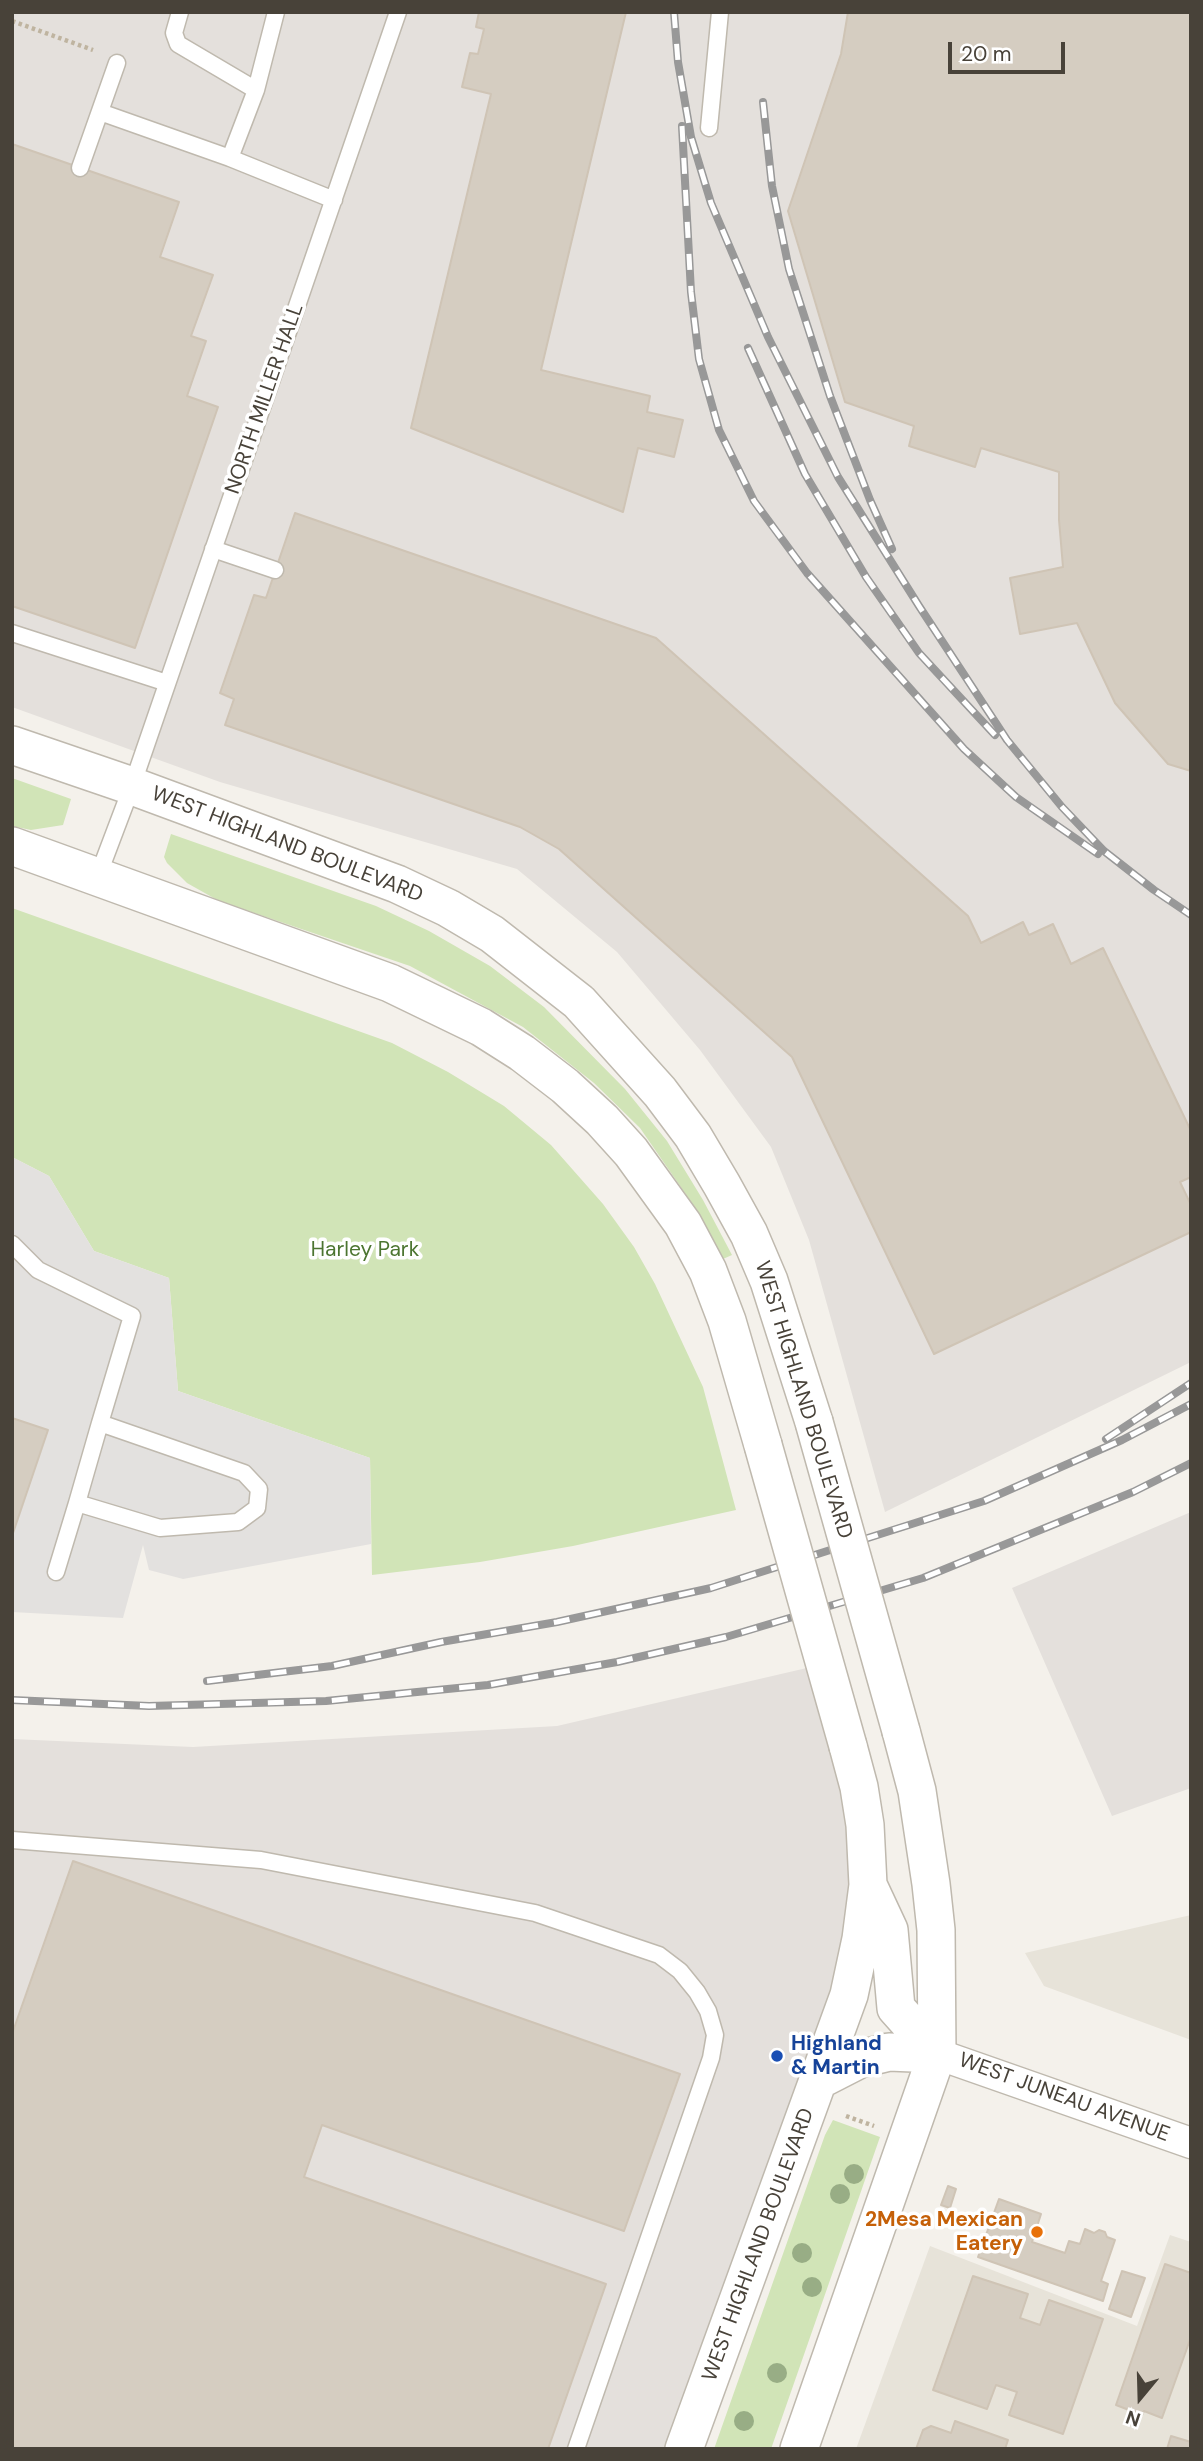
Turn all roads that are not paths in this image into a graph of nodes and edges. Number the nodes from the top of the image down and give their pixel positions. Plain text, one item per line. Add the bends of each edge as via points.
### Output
1 (180, 12) edge
2 (276, 12) edge
3 (398, 12) edge
4 (720, 12) edge
5 (117, 63) dead end
6 (256, 90) junction
7 (100, 112) junction
8 (709, 128) dead end
9 (230, 158) junction
10 (80, 168) dead end
11 (334, 200) junction
12 (213, 549) junction
13 (275, 570) dead end
14 (12, 633) edge
15 (167, 683) junction
16 (12, 745) edge
17 (132, 786) junction
18 (12, 846) edge
19 (98, 876) junction
20 (12, 1244) edge
21 (100, 1423) junction
22 (77, 1503) junction
23 (56, 1572) dead end
24 (12, 1840) edge
25 (868, 1885) junction
26 (937, 2054) junction
27 (819, 2080) junction
28 (1191, 2143) edge
29 (576, 2449) edge
30 (684, 2449) edge
31 (799, 2449) edge

1 - 6 lane via 174,33 178,44
2 - 6 lane
3 - 11 lane, NORTH MILLER HALL
4 - 8 lane
5 - 7 lane
6 - 9 lane
7 - 9 lane
7 - 10 lane
9 - 11 lane
11 - 12 lane, NORTH MILLER HALL
12 - 13 lane
12 - 15 lane, NORTH MILLER HALL
14 - 15 lane
15 - 17 lane, NORTH MILLER HALL
16 - 17 street, WEST HIGHLAND BOULEVARD
17 - 19 lane, NORTH MILLER HALL
17 - 26 street, WEST HIGHLAND BOULEVARD, bridge via 397,884 492,933 579,1002 693,1136 749,1234 769,1281 814,1422 917,1791 936,1930
18 - 19 street, WEST HIGHLAND BOULEVARD
19 - 25 street, WEST HIGHLAND BOULEVARD, bridge via 390,983 481,1027 565,1086 631,1152 683,1224 708,1270 727,1321 859,1787
20 - 21 lane via 38,1270 132,1317
21 - 22 lane
21 - 22 lane via 244,1473 259,1489 257,1508 238,1521 160,1528
22 - 23 lane
24 - 29 lane via 261,1860 535,1913 659,1955 680,1971 708,2011 715,2035 711,2058
25 - 26 street via 889,1930 895,2008
25 - 27 street, WEST HIGHLAND BOULEVARD via 849,1995
26 - 27 street via 889,2052 860,2059
26 - 28 street, WEST JUNEAU AVENUE
26 - 31 street, WEST HIGHLAND BOULEVARD
27 - 30 street, WEST HIGHLAND BOULEVARD

